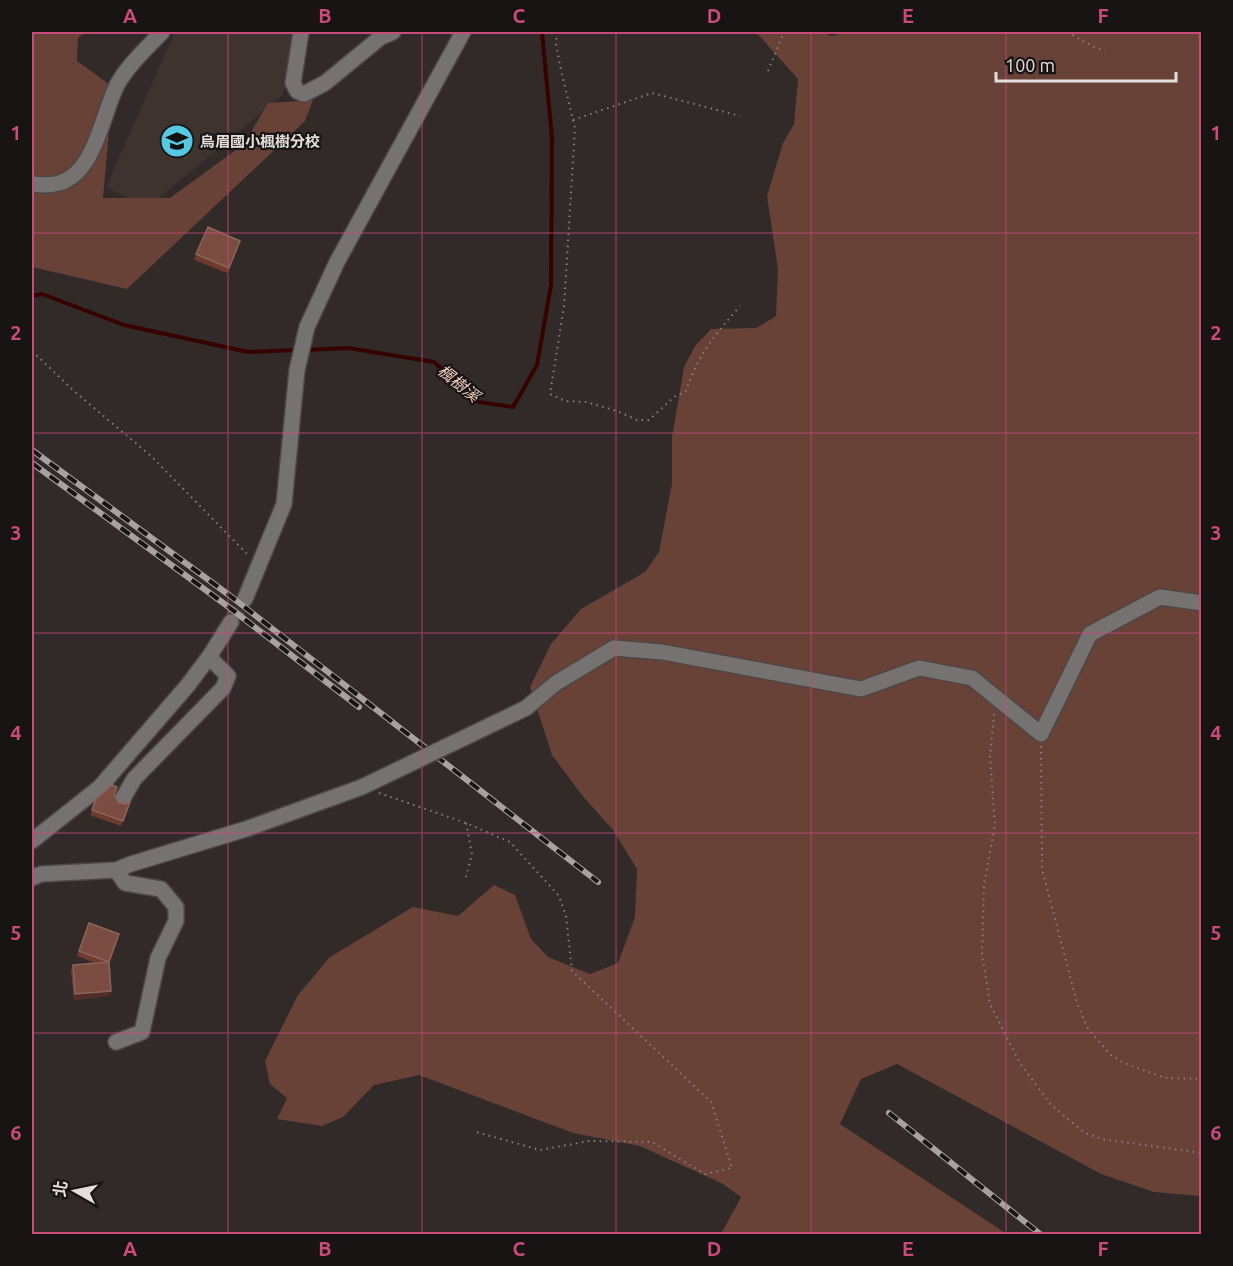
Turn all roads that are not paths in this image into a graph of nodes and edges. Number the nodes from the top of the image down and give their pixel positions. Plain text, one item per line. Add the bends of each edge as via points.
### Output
1 (162, 32) edge
2 (301, 32) edge
3 (393, 32) edge
4 (463, 32) edge
5 (32, 184) edge
6 (245, 599) tunnel mouth
7 (1202, 603) edge
8 (231, 622) tunnel mouth
9 (209, 657) junction
10 (122, 800) dead end
11 (32, 841) edge
12 (116, 870) junction
13 (32, 878) edge
14 (116, 1041) dead end

1 - 5 street via 117,86 87,162 61,183
2 - 3 street via 293,82 297,91 304,94
4 - 6 street via 337,262 307,327 297,370 284,504
7 - 12 street, bridge via 1160,597 1090,634 1041,734 972,678 919,668 861,689 662,652 614,648 556,683 526,708 362,787
8 - 9 street
9 - 10 street via 228,676 223,688 134,779
9 - 11 street via 100,787
12 - 13 street via 41,874
12 - 14 street via 125,883 161,889 177,908 176,921 158,958 142,1032

